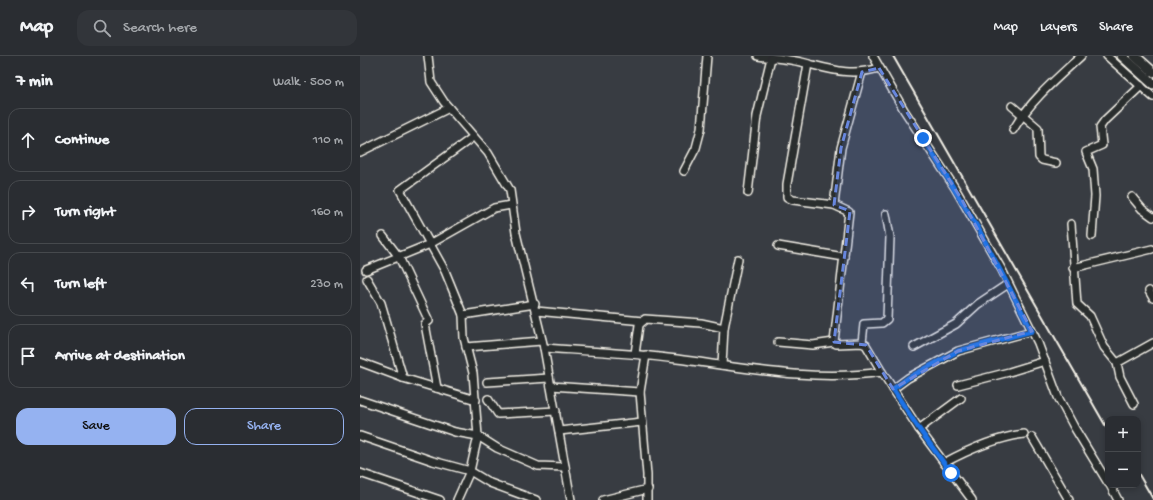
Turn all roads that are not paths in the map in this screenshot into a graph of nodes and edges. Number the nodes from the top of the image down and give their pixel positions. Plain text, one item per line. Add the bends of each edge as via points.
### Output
1 (428, 56) edge
2 (707, 56) edge
3 (758, 56) edge
4 (873, 56) edge
5 (1081, 56) edge
6 (1107, 56) edge
7 (1122, 56) edge
8 (1135, 56) edge
9 (771, 58) junction
10 (808, 64) junction
11 (879, 68) junction
12 (862, 72) junction
13 (1153, 72) edge
14 (1153, 84) edge
15 (1141, 86) junction
16 (1153, 97) edge
17 (1012, 106) dead end
18 (449, 108) junction
19 (1023, 115) junction
20 (1012, 130) dead end
21 (473, 137) junction
22 (360, 152) edge
23 (1056, 163) dead end
24 (684, 171) dead end
25 (748, 192) dead end
26 (1132, 197) dead end
27 (511, 205) junction
28 (834, 205) junction
29 (886, 214) dead end
30 (1153, 217) edge
31 (1071, 224) dead end
32 (383, 236) dead end
33 (1092, 236) dead end
34 (430, 244) junction
35 (778, 246) dead end
36 (1152, 249) edge
37 (399, 257) junction
38 (844, 257) junction
39 (738, 259) dead end
40 (1073, 268) junction
41 (366, 270) dead end
42 (367, 279) dead end
43 (1008, 284) junction
44 (1149, 291) dead end
45 (1153, 298) edge
46 (536, 307) junction
47 (463, 315) junction
48 (643, 321) junction
49 (724, 328) junction
50 (1032, 331) junction
51 (778, 342) dead end
52 (834, 342) junction
53 (862, 343) junction
54 (1153, 343) edge
55 (543, 345) junction
56 (466, 347) junction
57 (914, 347) dead end
58 (635, 354) junction
59 (646, 355) junction
60 (360, 359) edge
61 (1045, 361) junction
62 (360, 362) edge
63 (1117, 363) junction
64 (722, 365) junction
65 (882, 372) junction
66 (403, 378) junction
67 (549, 378) junction
68 (487, 382) dead end
69 (958, 385) dead end
70 (551, 386) junction
71 (437, 388) junction
72 (893, 389) junction
73 (640, 392) junction
74 (961, 398) dead end
75 (488, 399) dead end
76 (360, 400) edge
77 (476, 400) junction
78 (1134, 404) dead end
79 (556, 411) junction
80 (642, 422) junction
81 (919, 429) junction
82 (559, 431) junction
83 (1024, 434) dead end
84 (360, 436) edge
85 (478, 436) junction
86 (1032, 436) dead end
87 (944, 464) junction
88 (566, 468) junction
89 (470, 471) junction
90 (360, 473) edge
91 (1105, 477) edge
92 (1111, 488) edge
93 (648, 489) junction
94 (440, 500) edge
95 (457, 500) edge
96 (536, 500) edge
97 (571, 500) edge
98 (603, 500) edge
99 (647, 500) edge
100 (972, 500) edge
101 (1069, 500) edge
102 (1118, 500) edge

1 - 18 street via 431,82
2 - 24 street via 701,128 696,148
3 - 9 street
4 - 11 street
5 - 19 street via 1044,89
6 - 15 street
7 - 14 main road
8 - 13 main road
9 - 10 street
9 - 25 street via 757,116
10 - 12 street via 848,73
10 - 28 street via 786,192 787,197 793,200
11 - 12 street
11 - 43 street via 958,194
12 - 28 street via 841,148
15 - 16 street
15 - 33 street via 1100,127 1102,145 1086,152 1092,169 1095,196
17 - 19 street
18 - 21 street
18 - 22 street
19 - 20 street
19 - 23 street via 1038,128 1039,157
21 - 27 street via 488,153 510,190
21 - 34 street via 400,190
26 - 30 street
27 - 34 street via 494,208
27 - 46 street
28 - 38 street via 846,210 850,215
29 - 53 street via 890,237 887,318 882,323 864,324
31 - 40 street
32 - 37 street
34 - 37 street
34 - 47 street
35 - 38 street
36 - 40 street
37 - 41 street
37 - 71 street via 429,321 425,324
38 - 52 street
39 - 49 street
40 - 63 street via 1077,304 1090,316 1104,347
42 - 66 street via 381,303
43 - 50 street
43 - 57 street via 978,304 956,324
44 - 45 street
46 - 47 street
46 - 48 street
46 - 55 street
47 - 56 street
48 - 49 street via 645,319 686,322
48 - 58 street via 639,325
49 - 64 street
50 - 61 street
50 - 72 street via 958,351
51 - 52 street via 813,345
52 - 53 street
53 - 65 street via 866,345
54 - 63 street
55 - 56 street
55 - 58 street
55 - 67 street
56 - 77 street via 473,373
58 - 59 street
59 - 64 street
59 - 73 street
60 - 62 street
61 - 69 street
61 - 91 street via 1058,396
62 - 66 street
63 - 78 street via 1120,377
64 - 65 street via 819,376
65 - 72 street
66 - 71 street
67 - 68 street
67 - 70 street
70 - 73 street
70 - 79 street
71 - 77 street
72 - 81 street
73 - 80 street
74 - 81 street
75 - 79 street via 498,414
76 - 85 street via 455,432
77 - 85 street
79 - 82 street
80 - 82 street
80 - 93 street
81 - 87 street
82 - 88 street
83 - 87 street via 1006,437 961,454
84 - 89 street
85 - 88 street via 497,448 538,466
85 - 89 street
86 - 101 street
87 - 100 street
88 - 97 street
89 - 95 street
89 - 96 street via 490,483
90 - 94 street
92 - 102 street
93 - 98 street
93 - 99 street

